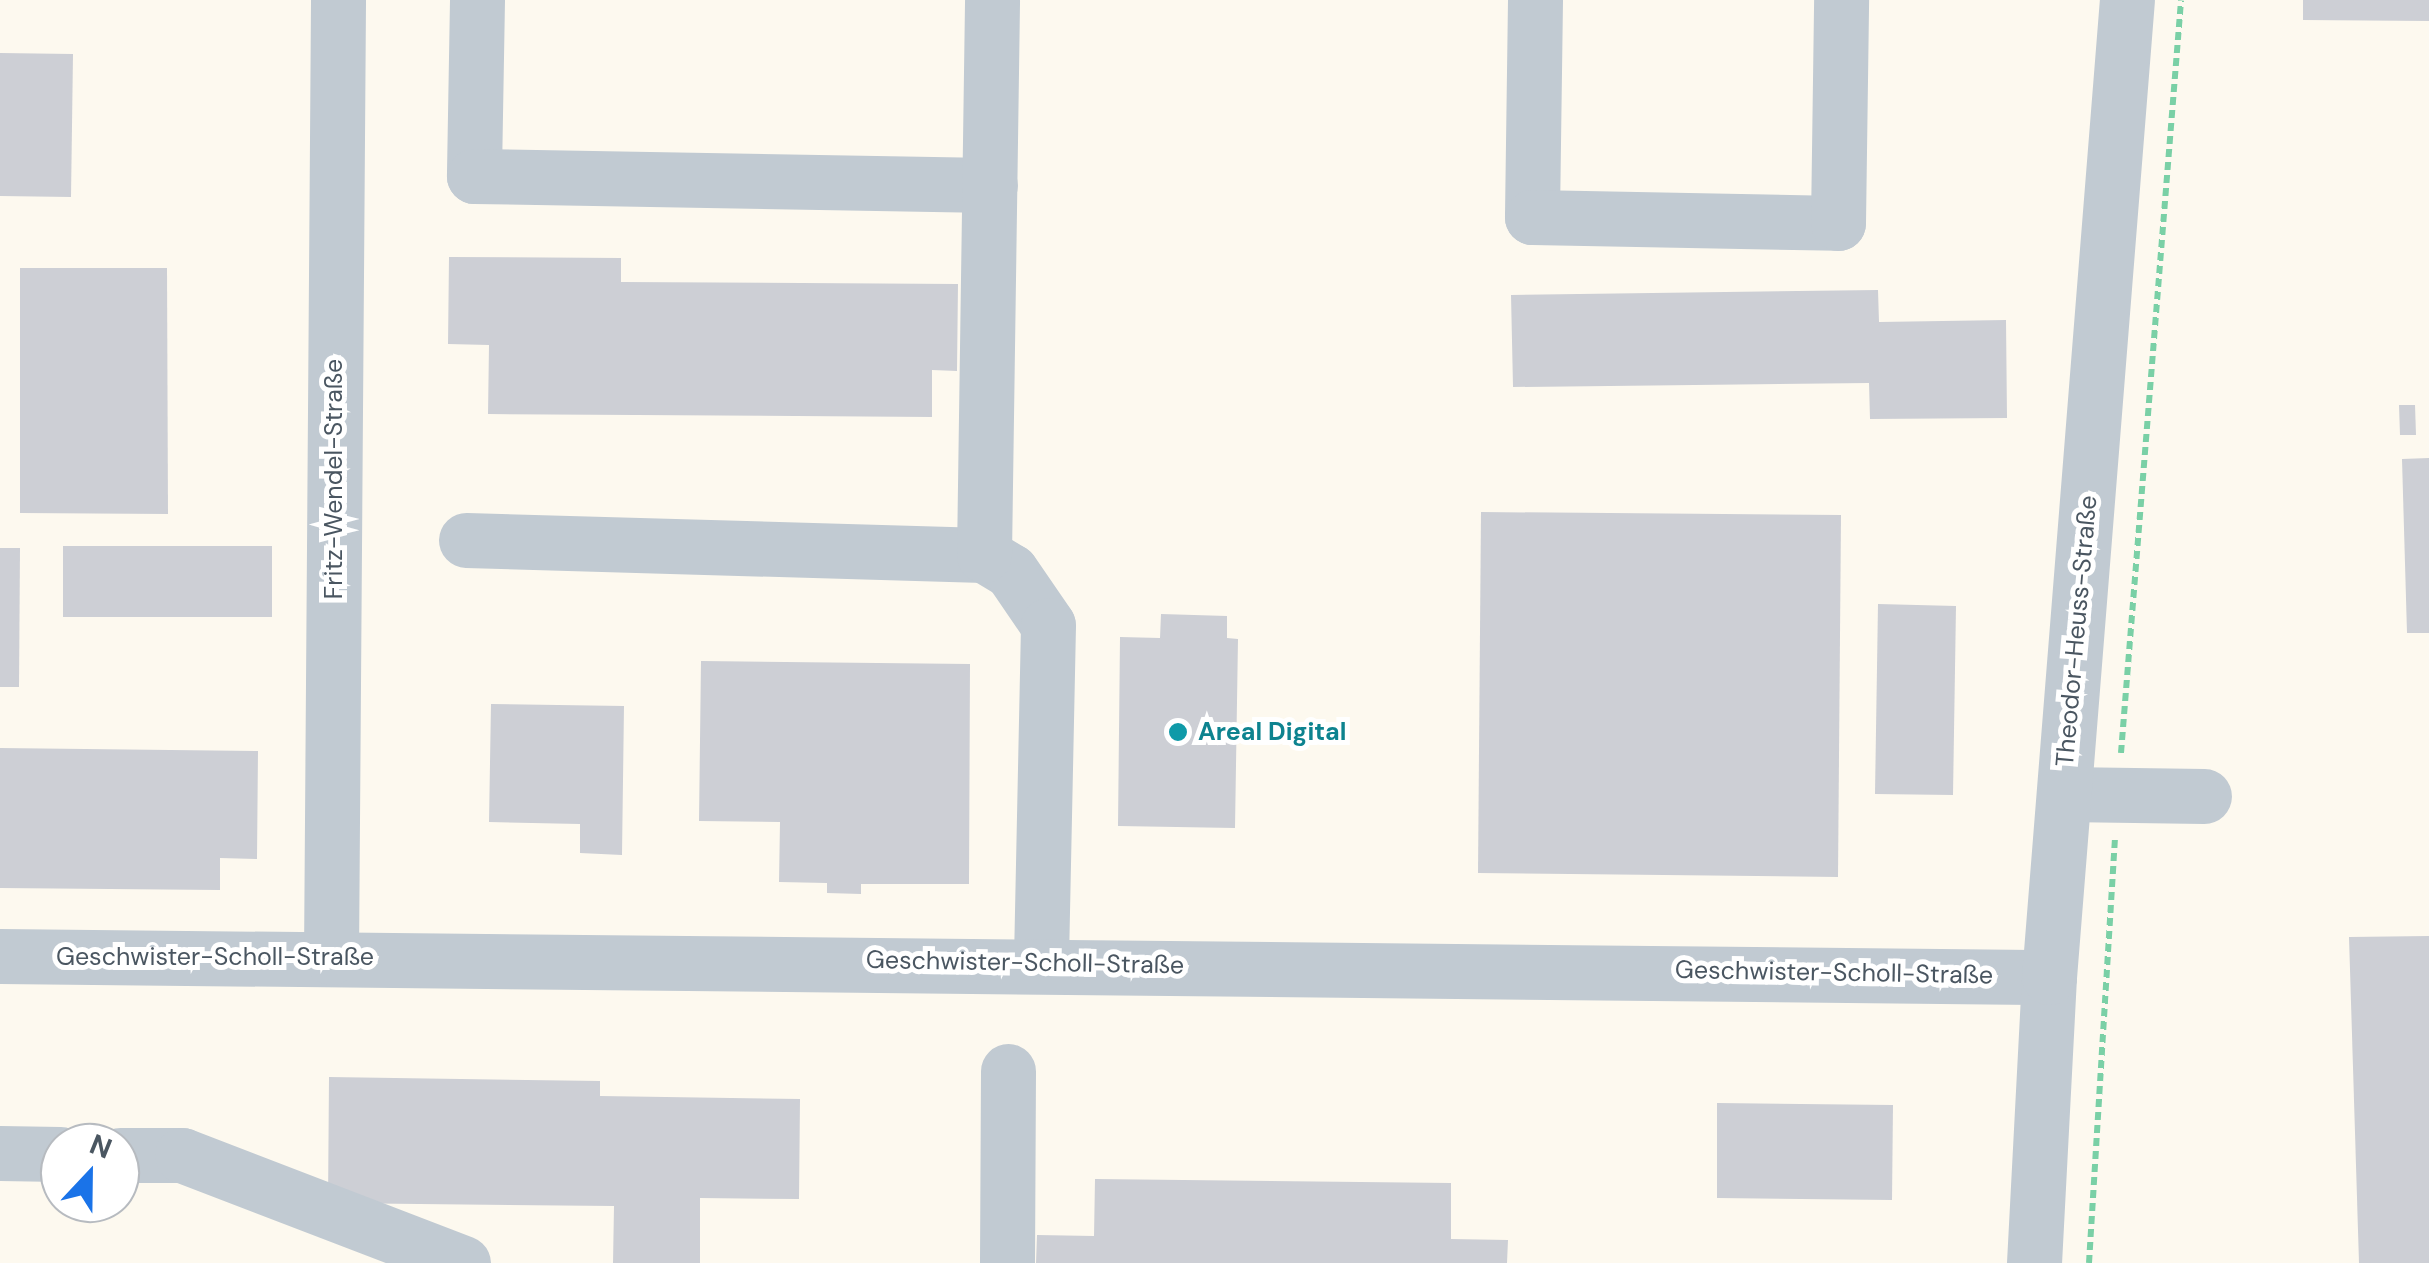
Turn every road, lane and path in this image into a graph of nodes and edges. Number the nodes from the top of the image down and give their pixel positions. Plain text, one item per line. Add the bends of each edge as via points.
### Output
1 (338, 0) edge
2 (477, 0) edge
3 (992, 0) edge
4 (1536, 0) edge
5 (1841, 0) edge
6 (2127, 0) edge
7 (2181, 0) edge
8 (990, 185) junction
9 (466, 540) dead end
10 (984, 556) junction
11 (2064, 794) junction
12 (2118, 796) junction
13 (2204, 796) dead end
14 (0, 956) edge
15 (331, 957) junction
16 (1041, 963) junction
17 (2049, 977) junction
18 (1008, 1071) dead end
19 (0, 1153) edge
20 (40, 1154) edge
21 (140, 1154) edge
22 (463, 1263) edge
23 (1007, 1263) edge
24 (2034, 1263) edge
25 (2089, 1263) edge

1 - 15 street, Fritz-Wendel-Straße
2 - 8 street via 474,176
3 - 8 street
4 - 5 street via 1532,218 1838,223
6 - 11 street, Theodor-Heuss-Straße
7 - 12 path
8 - 10 street
9 - 10 street
10 - 16 street via 1011,570 1048,625
11 - 12 street
11 - 17 street, Theodor-Heuss-Straße
12 - 13 street
12 - 25 path
14 - 15 street, Geschwister-Scholl-Straße
15 - 16 street, Geschwister-Scholl-Straße
16 - 17 street, Geschwister-Scholl-Straße
17 - 24 street, Theodor-Heuss-Straße
18 - 23 street
19 - 20 street
21 - 22 street via 182,1155

